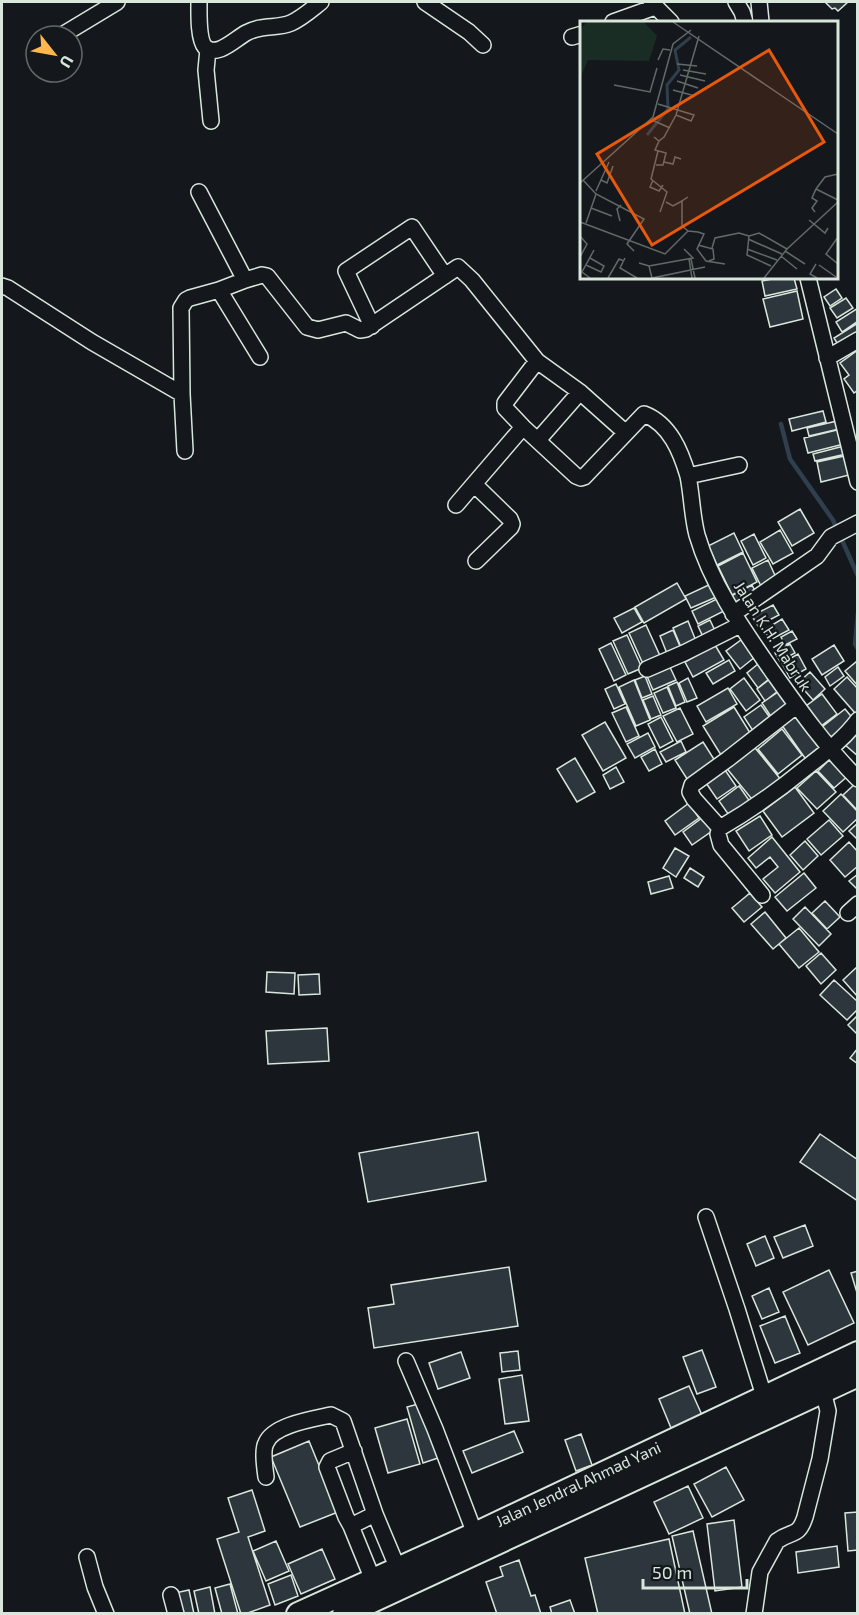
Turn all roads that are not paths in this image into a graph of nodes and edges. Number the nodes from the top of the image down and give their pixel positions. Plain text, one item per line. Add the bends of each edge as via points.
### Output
1 (117, 2) edge
2 (199, 2) edge
3 (321, 2) edge
4 (425, 2) edge
5 (735, 2) edge
6 (759, 2) edge
7 (653, 4) edge
8 (615, 21) edge
9 (670, 21) edge
10 (745, 21) edge
11 (761, 21) edge
12 (81, 24) edge
13 (483, 45) dead end
14 (208, 49) junction
15 (211, 121) dead end
16 (199, 192) dead end
17 (445, 276) junction
18 (808, 279) edge
19 (245, 280) junction
20 (2, 286) edge
21 (219, 290) junction
22 (372, 326) junction
23 (858, 340) edge
24 (260, 357) dead end
25 (827, 358) junction
26 (537, 361) junction
27 (580, 392) junction
28 (182, 394) junction
29 (523, 427) junction
30 (626, 433) junction
31 (538, 440) junction
32 (185, 451) dead end
33 (739, 465) dead end
34 (688, 476) junction
35 (858, 482) edge
36 (474, 484) junction
37 (456, 505) dead end
38 (858, 523) edge
39 (477, 561) dead end
40 (737, 620) junction
41 (647, 669) dead end
42 (796, 705) junction
43 (858, 720) edge
44 (830, 750) junction
45 (858, 779) edge
46 (720, 828) junction
47 (762, 895) dead end
48 (706, 1217) dead end
49 (858, 1353) edge
50 (406, 1361) dead end
51 (858, 1375) edge
52 (823, 1391) junction
53 (764, 1396) junction
54 (354, 1451) junction
55 (266, 1477) dead end
56 (375, 1514) junction
57 (351, 1526) junction
58 (475, 1534) junction
59 (87, 1557) dead end
60 (398, 1569) junction
61 (373, 1580) junction
62 (171, 1595) dead end
63 (106, 1614) edge
64 (176, 1614) edge
65 (298, 1614) edge
66 (344, 1614) edge
67 (754, 1614) edge

1 - 12 street
2 - 14 street via 201,39
3 - 14 street via 289,24 247,32 220,49
4 - 13 street
5 - 10 street
6 - 11 street
7 - 8 street
7 - 9 street
14 - 15 street
16 - 19 street
17 - 22 street
17 - 22 street via 411,227 346,271
17 - 26 street via 458,267 465,272
18 - 25 street
19 - 21 street
19 - 22 street via 267,276 307,327 318,330 346,322 360,330
20 - 28 street
21 - 24 street
21 - 28 street via 190,298 181,308
23 - 25 street
25 - 35 street
26 - 27 street
26 - 29 street via 504,406
27 - 30 street
27 - 31 street
28 - 32 street
29 - 31 street
29 - 36 street
30 - 31 street via 581,478
30 - 34 street, Jalan K.H. Mabruk via 644,414 654,418 674,442
33 - 34 street
34 - 40 street, Jalan K.H. Mabruk via 697,534 709,567
36 - 37 street
36 - 39 street via 512,524
38 - 40 street via 836,534 817,556
40 - 41 street via 684,653
40 - 42 street, Jalan K.H. Mabruk
42 - 44 street, Jalan K.H. Mabruk
42 - 46 street via 692,785 694,799
43 - 44 street
44 - 45 street, Jalan K.H. Mabruk
44 - 46 street via 754,808
46 - 47 street via 721,845
48 - 53 street
49 - 53 highway, Jalan Jendral Ahmad Yani
50 - 58 street
51 - 52 highway, Jalan Jendral Ahmad Yani
52 - 66 highway, Jalan Jendral Ahmad Yani
52 - 67 street via 828,1410 805,1517 797,1532 777,1540 760,1572
53 - 58 highway, Jalan Jendral Ahmad Yani
54 - 55 street via 343,1421 331,1415 298,1423 272,1434 265,1445
54 - 56 street
54 - 57 street via 330,1461 327,1467
56 - 57 street
56 - 60 street
57 - 61 street
58 - 60 highway, Jalan Jendral Ahmad Yani
59 - 63 street
60 - 61 highway, Jalan Jendral Ahmad Yani
61 - 65 highway, Jalan Jendral Ahmad Yani
62 - 64 street

